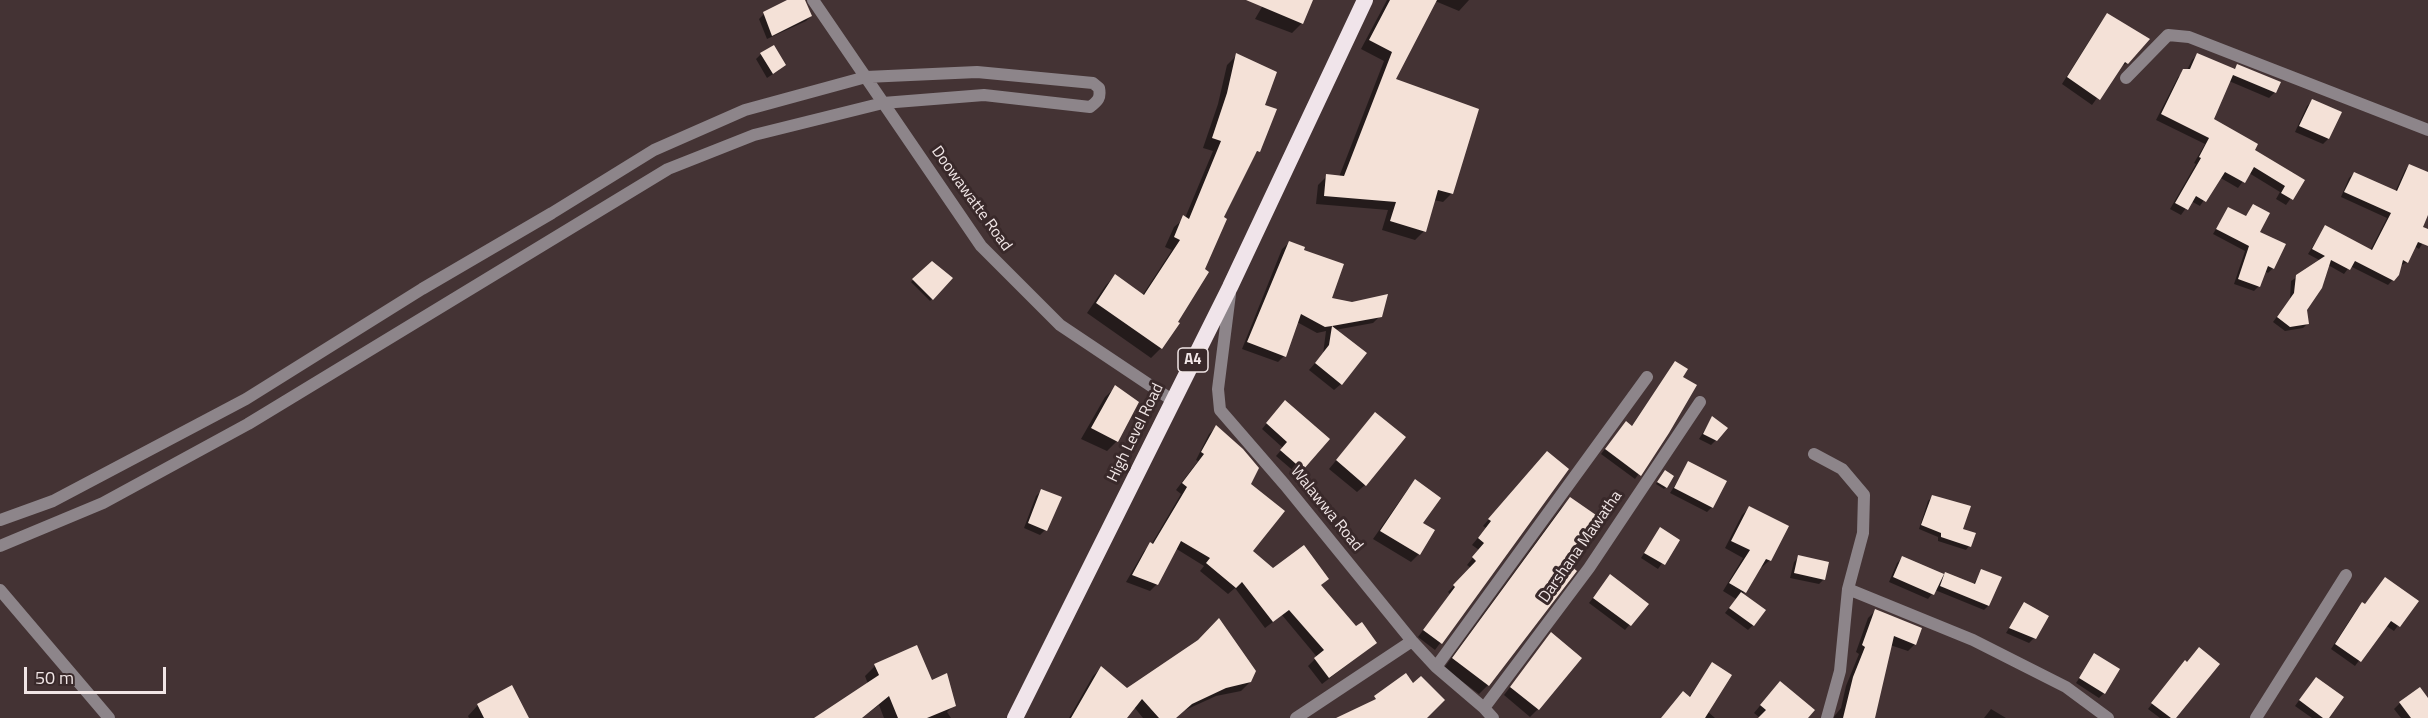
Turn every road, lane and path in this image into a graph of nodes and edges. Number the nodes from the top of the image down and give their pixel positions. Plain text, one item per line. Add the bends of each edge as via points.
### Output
1 (813, 0) edge
2 (1365, 0) edge
3 (866, 77) junction
4 (2126, 78) dead end
5 (883, 103) junction
6 (2428, 130) edge
7 (1230, 287) junction
8 (1647, 377) dead end
9 (1172, 400) junction
10 (1700, 402) dead end
11 (1814, 454) dead end
12 (0, 520) edge
13 (0, 546) edge
14 (2346, 575) dead end
15 (1848, 589) junction
16 (0, 591) edge
17 (1412, 641) junction
18 (1436, 667) junction
19 (1484, 708) junction
20 (110, 718) edge
21 (1015, 718) edge
22 (1296, 718) edge
23 (1493, 718) edge
24 (1827, 718) edge
25 (2108, 718) edge
26 (2256, 718) edge

1 - 3 street, Doowawatte Road
2 - 7 highway, High Level Road / A4
3 - 5 street, Doowawatte Road
3 - 5 street via 977,72 1093,83 1100,95 1090,106 984,95
3 - 12 street via 745,110 654,150 246,399 53,501
4 - 6 street via 2168,35 2188,37
5 - 9 street, Doowawatte Road via 981,246 1023,291 1060,325
5 - 13 street via 754,135 668,169 248,424 103,503
7 - 9 highway, High Level Road / A4
7 - 17 street, Walawwa Road via 1218,388 1220,410
8 - 18 street
9 - 21 highway, High Level Road / A4
10 - 19 street, Darshana Mawatha via 1589,568
11 - 15 street via 1842,469 1864,495 1863,533
14 - 26 street
15 - 24 street via 1840,671
15 - 25 street via 1973,640 2066,687
16 - 20 street
17 - 18 street, Walawwa Road
17 - 22 street
18 - 19 street, Walawwa Road
19 - 23 street, Walawwa Road

